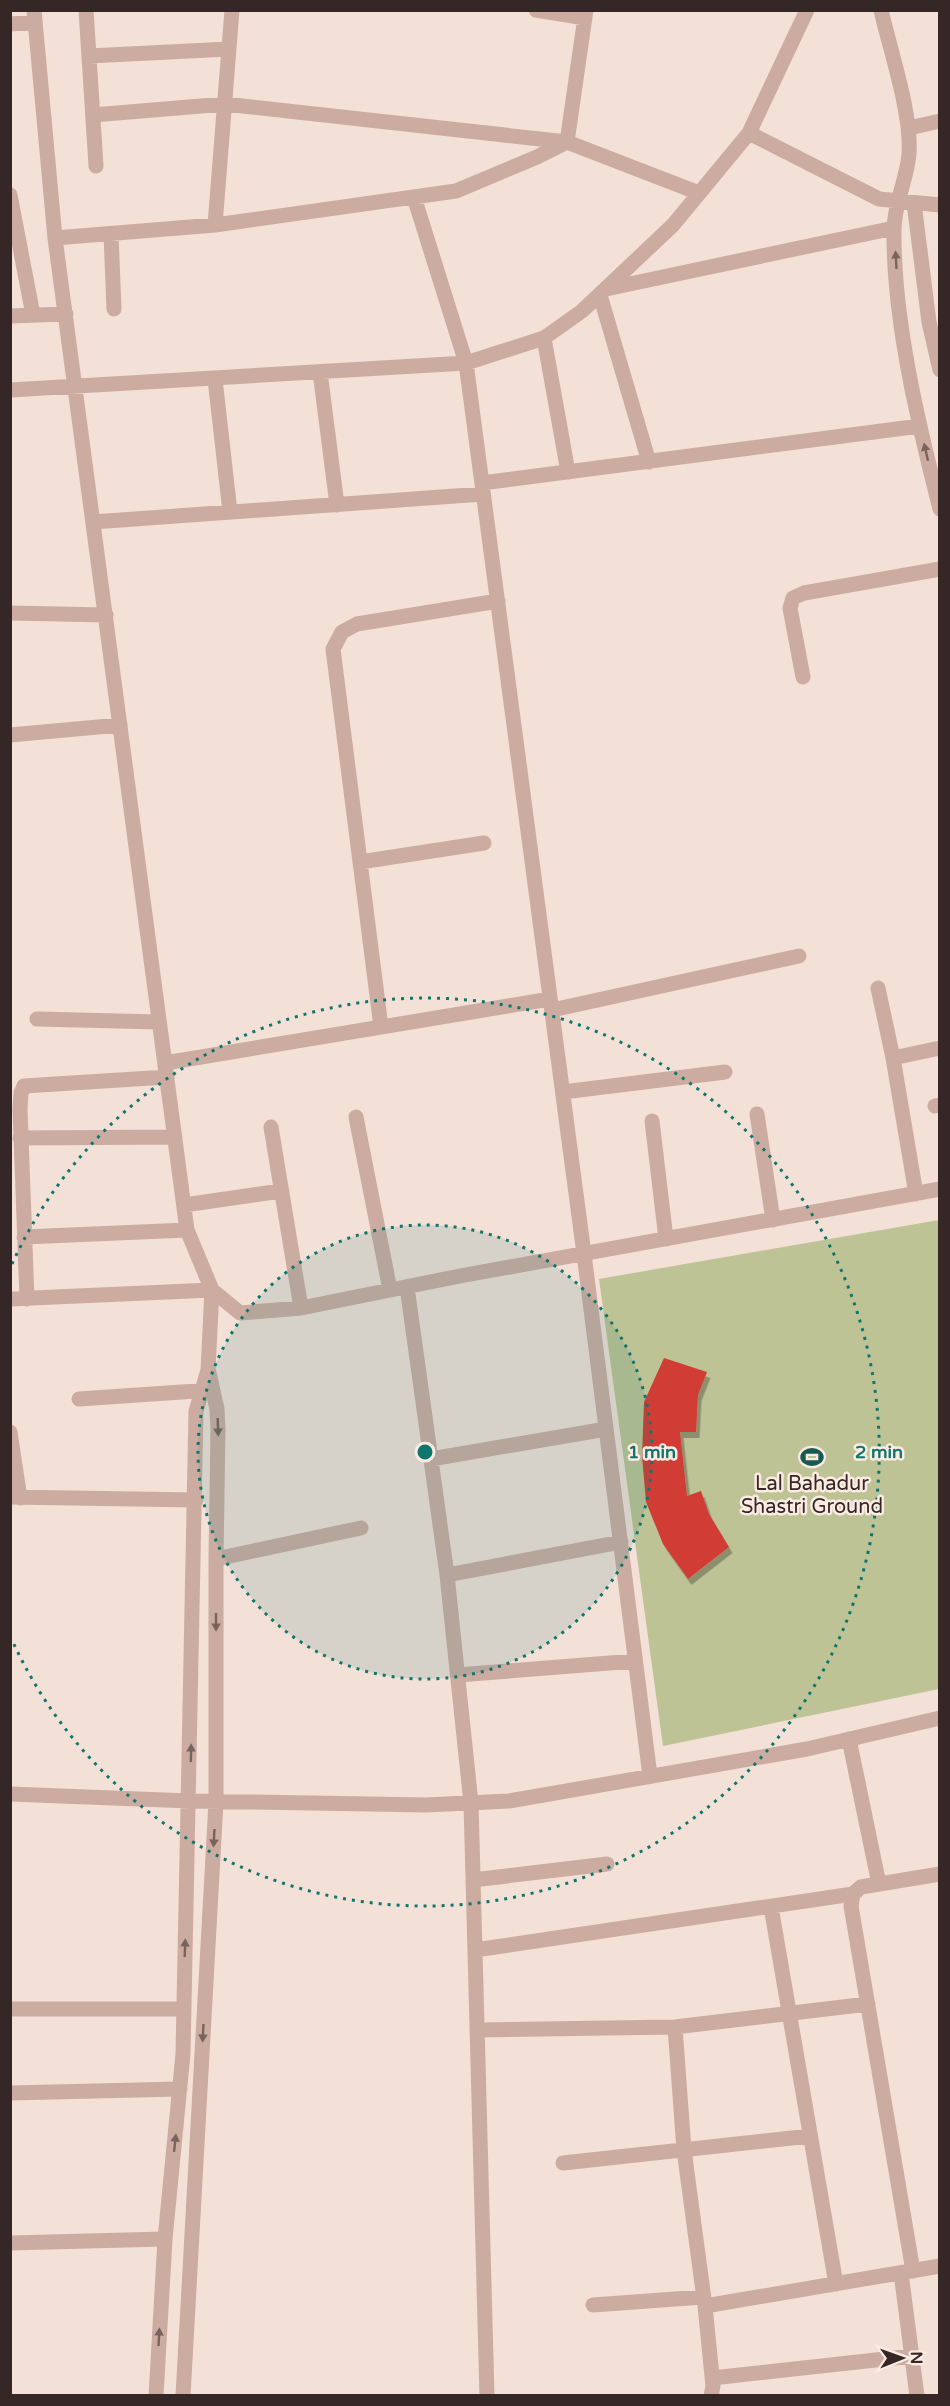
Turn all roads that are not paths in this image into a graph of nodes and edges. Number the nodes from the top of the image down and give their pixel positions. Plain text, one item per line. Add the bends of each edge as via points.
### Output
1 (86, 10) edge
2 (232, 10) edge
3 (536, 10) edge
4 (807, 10) edge
5 (881, 10) edge
6 (585, 14) edge
7 (35, 16) edge
8 (10, 24) edge
9 (229, 49) junction
10 (89, 56) junction
11 (225, 104) junction
12 (93, 115) junction
13 (939, 121) edge
14 (909, 128) junction
15 (749, 133) junction
16 (567, 141) junction
17 (96, 166) dead end
18 (699, 193) junction
19 (10, 195) edge
20 (414, 197) junction
21 (906, 203) junction
22 (939, 205) edge
23 (215, 225) junction
24 (894, 228) junction
25 (111, 234) junction
26 (55, 238) junction
27 (603, 292) junction
28 (114, 309) dead end
29 (66, 314) junction
30 (33, 315) junction
31 (10, 316) edge
32 (544, 338) junction
33 (466, 363) junction
34 (939, 370) edge
35 (320, 372) junction
36 (215, 379) junction
37 (75, 388) junction
38 (10, 390) edge
39 (920, 426) junction
40 (649, 462) junction
41 (568, 472) junction
42 (483, 489) junction
43 (338, 505) junction
44 (939, 506) edge
45 (230, 512) junction
46 (93, 522) junction
47 (939, 569) edge
48 (498, 601) junction
49 (10, 613) edge
50 (106, 615) junction
51 (803, 677) dead end
52 (120, 725) junction
53 (10, 735) edge
54 (484, 843) dead end
55 (360, 862) junction
56 (799, 956) dead end
57 (878, 988) dead end
58 (551, 1005) junction
59 (37, 1019) dead end
60 (159, 1022) junction
61 (381, 1027) junction
62 (939, 1048) edge
63 (893, 1058) junction
64 (166, 1070) junction
65 (724, 1072) dead end
66 (563, 1092) junction
67 (757, 1114) dead end
68 (356, 1117) dead end
69 (652, 1121) dead end
70 (271, 1127) dead end
71 (175, 1137) junction
72 (20, 1138) junction
73 (939, 1189) edge
74 (281, 1191) junction
75 (916, 1194) junction
76 (184, 1205) junction
77 (773, 1220) junction
78 (187, 1230) junction
79 (24, 1237) junction
80 (666, 1239) junction
81 (584, 1254) junction
82 (407, 1287) junction
83 (212, 1290) junction
84 (390, 1290) junction
85 (10, 1299) edge
86 (27, 1299) junction
87 (301, 1308) junction
88 (208, 1390) junction
89 (79, 1399) dead end
90 (606, 1429) junction
91 (10, 1432) edge
92 (431, 1459) junction
93 (15, 1498) edge
94 (196, 1500) junction
95 (361, 1528) dead end
96 (621, 1542) junction
97 (216, 1559) junction
98 (447, 1575) junction
99 (635, 1661) junction
100 (458, 1675) junction
101 (939, 1718) edge
102 (849, 1739) junction
103 (650, 1776) junction
104 (10, 1794) edge
105 (190, 1801) junction
106 (216, 1802) junction
107 (471, 1803) junction
108 (607, 1864) dead end
109 (939, 1874) edge
110 (473, 1880) junction
111 (879, 1884) junction
112 (853, 1894) junction
113 (771, 1907) junction
114 (475, 1950) junction
115 (868, 2004) junction
116 (183, 2008) junction
117 (10, 2009) edge
118 (789, 2012) junction
119 (675, 2026) junction
120 (477, 2030) junction
121 (180, 2089) junction
122 (10, 2093) edge
123 (810, 2136) junction
124 (684, 2150) junction
125 (563, 2163) dead end
126 (165, 2239) junction
127 (10, 2243) edge
128 (939, 2266) edge
129 (907, 2272) junction
130 (836, 2284) junction
131 (704, 2302) junction
132 (593, 2305) dead end
133 (912, 2356) junction
134 (712, 2378) junction
135 (156, 2396) edge
136 (183, 2396) edge
137 (487, 2396) edge
138 (711, 2396) edge
139 (917, 2396) edge

1 - 10 street
2 - 9 street
3 - 6 street
4 - 15 street
5 - 14 street
6 - 16 street
7 - 8 street
7 - 26 street
9 - 10 street
9 - 11 street
10 - 12 street
11 - 12 street
11 - 16 street
11 - 23 street
12 - 17 street
13 - 14 street
14 - 21 street
15 - 18 street
15 - 21 street via 879,199
16 - 18 street
16 - 20 street via 456,191
18 - 27 street via 673,225
19 - 30 street
20 - 23 street
20 - 33 street
21 - 22 street
21 - 24 street
21 - 34 street
23 - 25 street
24 - 27 street
39 -> 24 street via 903,329
25 - 26 street
25 - 28 street
26 - 29 street
27 - 32 street
27 - 40 street
29 - 30 street
29 - 37 street
30 - 31 street
32 - 33 street
32 - 41 street
33 - 35 street
33 - 42 street
35 - 36 street
35 - 43 street
36 - 37 street
36 - 45 street
37 - 38 street
37 - 46 street
39 - 40 street
44 -> 39 street
40 - 41 street
41 - 42 street
42 - 43 street
42 - 48 street
43 - 45 street
45 - 46 street
46 - 50 street
47 - 51 street via 804,592 793,598 791,615
48 - 55 street via 357,624 342,632 333,649
48 - 58 street
49 - 50 street
50 - 52 street
52 - 53 street
52 - 60 street
54 - 55 street
55 - 61 street
56 - 58 street
57 - 63 street
58 - 61 street
58 - 66 street
59 - 60 street
60 - 64 street
61 - 64 street
62 - 63 street
63 - 75 street
64 - 71 street
64 - 72 street via 24,1086
65 - 66 street
66 - 81 street
67 - 77 street
68 - 84 street
69 - 80 street
70 - 74 street
71 - 72 street
71 - 76 street
72 - 79 street
73 - 75 street
74 - 76 street
74 - 87 street
75 - 77 street
76 - 78 street
77 - 80 street
78 - 79 street
78 - 83 street
79 - 86 street
80 - 81 street
81 - 82 street
81 - 90 street
82 - 84 street
82 - 92 street
83 - 86 street
83 - 87 street via 240,1313
83 - 88 street
84 - 87 street
85 - 86 street
88 - 89 street
88 - 94 street via 196,1411
88 -> 97 street via 218,1429
90 - 92 street
90 - 96 street
91 - 93 street
92 - 98 street
93 - 94 street
105 -> 94 street
95 - 97 street
96 - 98 street
96 - 99 street
97 -> 106 street
98 - 100 street
99 - 100 street
99 - 103 street
100 - 107 street
101 - 102 street
102 - 103 street
102 - 111 street
103 - 107 street via 509,1802
104 - 105 street
105 - 106 street
116 -> 105 street
106 - 107 street
106 -> 136 street
107 - 110 street
108 - 110 street
109 - 111 street
110 - 114 street
111 - 112 street via 861,1887
112 - 113 street
112 - 115 street via 851,1906
113 - 114 street
113 - 118 street
114 - 120 street
115 - 118 street
115 - 129 street
116 - 117 street
116 - 121 street
118 - 119 street
118 - 123 street
119 - 120 street
119 - 124 street
120 - 137 street
121 - 122 street
126 -> 121 street
123 - 124 street
123 - 130 street
124 - 125 street
124 - 131 street
126 - 127 street
135 -> 126 street
128 - 129 street
129 - 130 street
129 - 133 street
130 - 131 street
131 - 132 street
131 - 134 street
133 - 134 street
133 - 139 street
134 - 138 street

